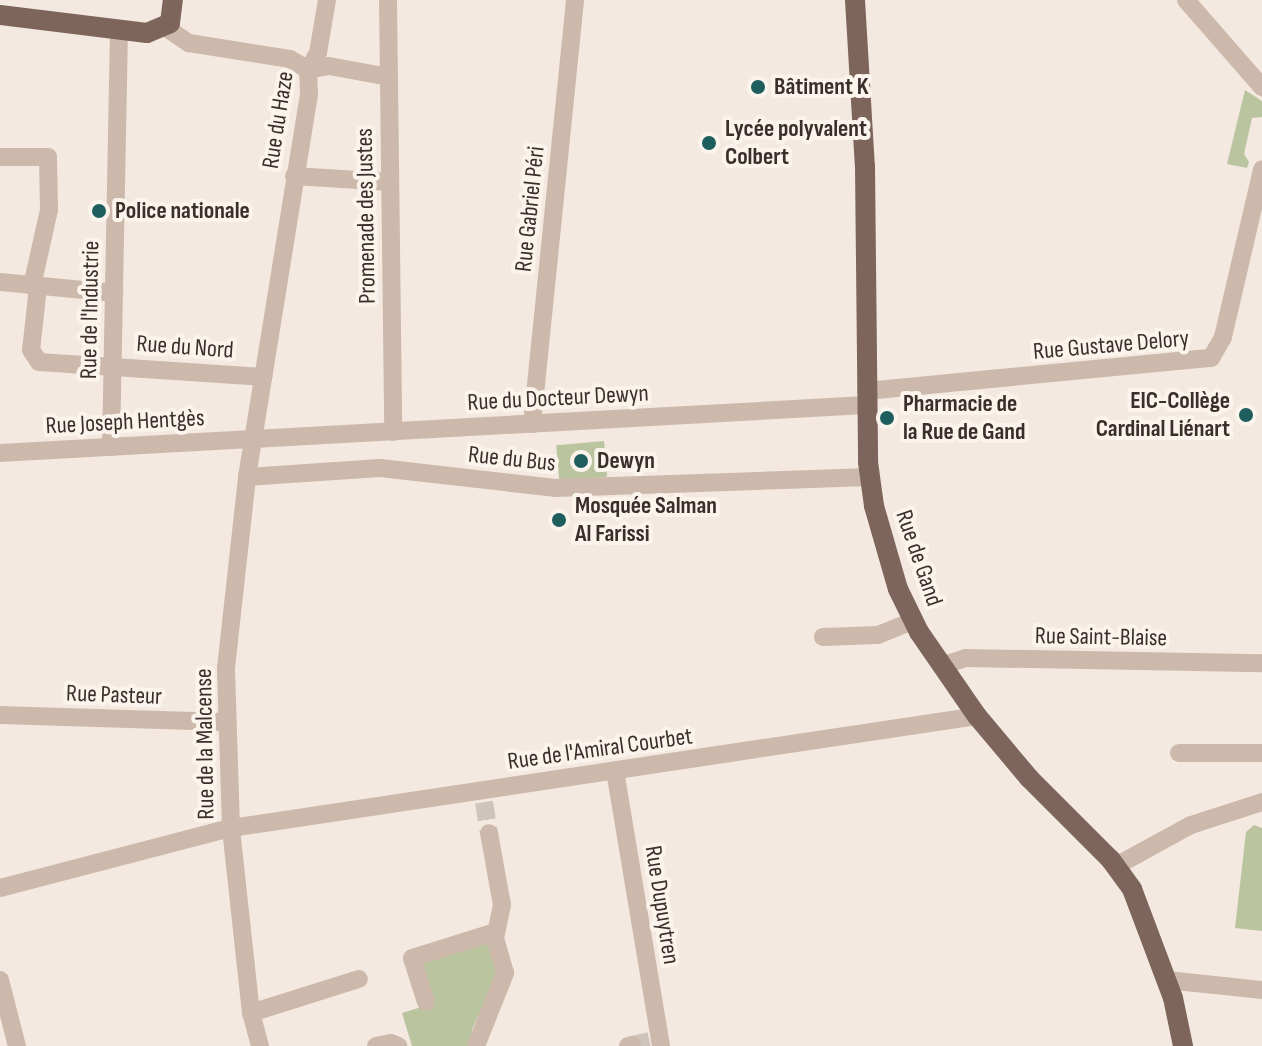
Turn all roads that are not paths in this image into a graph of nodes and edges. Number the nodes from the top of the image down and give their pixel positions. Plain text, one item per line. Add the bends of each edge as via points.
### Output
1 (173, 0) edge
2 (327, 0) edge
3 (388, 0) edge
4 (575, 0) edge
5 (855, 0) edge
6 (1186, 0) edge
7 (0, 15) edge
8 (165, 27) junction
9 (119, 30) junction
10 (308, 70) junction
11 (389, 77) junction
12 (1262, 87) edge
13 (0, 157) edge
14 (1262, 169) edge
15 (294, 176) junction
16 (390, 182) junction
17 (0, 282) edge
18 (35, 286) junction
19 (114, 293) junction
20 (113, 365) junction
21 (263, 377) junction
22 (866, 398) junction
23 (532, 424) junction
24 (393, 432) junction
25 (253, 440) junction
26 (111, 447) junction
27 (0, 453) edge
28 (247, 477) junction
29 (869, 477) junction
30 (913, 621) junction
31 (823, 637) dead end
32 (1262, 663) edge
33 (941, 666) junction
34 (0, 715) edge
35 (977, 716) junction
36 (226, 722) junction
37 (1179, 753) dead end
38 (1262, 753) edge
39 (615, 771) junction
40 (1262, 802) edge
41 (231, 828) junction
42 (489, 833) tunnel mouth
43 (1116, 866) junction
44 (0, 888) edge
45 (495, 932) junction
46 (359, 979) dead end
47 (0, 980) edge
48 (1167, 980) junction
49 (1262, 990) edge
50 (426, 1002) dead end
51 (251, 1013) junction
52 (646, 1043) edge
53 (17, 1046) edge
54 (260, 1046) edge
55 (376, 1046) edge
56 (398, 1046) edge
57 (476, 1046) edge
58 (1183, 1046) edge

1 - 8 main road via 172,19
2 - 10 street, Rue du Haze via 318,53
3 - 11 street, Promenade des Justes
4 - 23 street, Rue Gabriel Péri
5 - 22 main road, Rue de Gand via 865,166
6 - 12 street
7 - 9 main road
8 - 9 main road via 147,33
8 - 10 street via 184,42 290,59
9 - 19 street, Rue de l'Industrie
10 - 11 street via 329,66
10 - 15 street, Rue du Haze via 309,94
11 - 16 street, Promenade des Justes
13 - 18 street via 48,157 49,210
14 - 22 street, Rue Gustave Delory via 1223,337 1211,358
15 - 16 street
15 - 21 street, Rue du Haze
16 - 24 street, Promenade des Justes
17 - 18 street
18 - 19 street
18 - 20 street, Rue du Nord via 31,350 36,360
19 - 20 street, Rue de l'Industrie
20 - 21 street, Rue du Nord
20 - 26 street, Rue de l'Industrie
21 - 25 street, Rue du Haze
22 - 23 street, Rue du Docteur Dewyn
22 - 29 main road, Rue de Gand
23 - 24 street, Rue du Docteur Dewyn
24 - 25 street, Rue du Docteur Dewyn
25 - 26 street, Rue Joseph Hentgès
25 - 28 street, Rue de la Malcense
26 - 27 street, Rue Joseph Hentgès
28 - 29 street, Rue du Bus via 380,468 555,488
28 - 36 street, Rue de la Malcense via 227,648
29 - 30 main road, Rue de Gand via 898,589
30 - 31 street via 878,635
30 - 33 main road, Rue de Gand
32 - 33 street, Rue Saint-Blaise via 966,658
33 - 35 main road, Rue de Gand
34 - 36 street, Rue Pasteur
35 - 39 street, Rue de l'Amiral Courbet
35 - 43 main road, Rue de Gand
36 - 41 street, Rue de la Malcense
37 - 38 street
39 - 41 street, Rue de l'Amiral Courbet via 484,796
39 - 52 street, Rue Dupuytren
40 - 43 street via 1191,825
41 - 44 street, Rue de l'Amiral Courbet
41 - 51 street, Rue de la Malcense
42 - 45 street via 502,905
43 - 48 main road, Rue de Gand via 1142,909
45 - 50 street via 412,958
45 - 57 street via 504,979
46 - 51 street
47 - 53 street
48 - 49 street
48 - 58 main road, Rue de Gand
51 - 54 street, Rue de la Malcense
55 - 56 street

